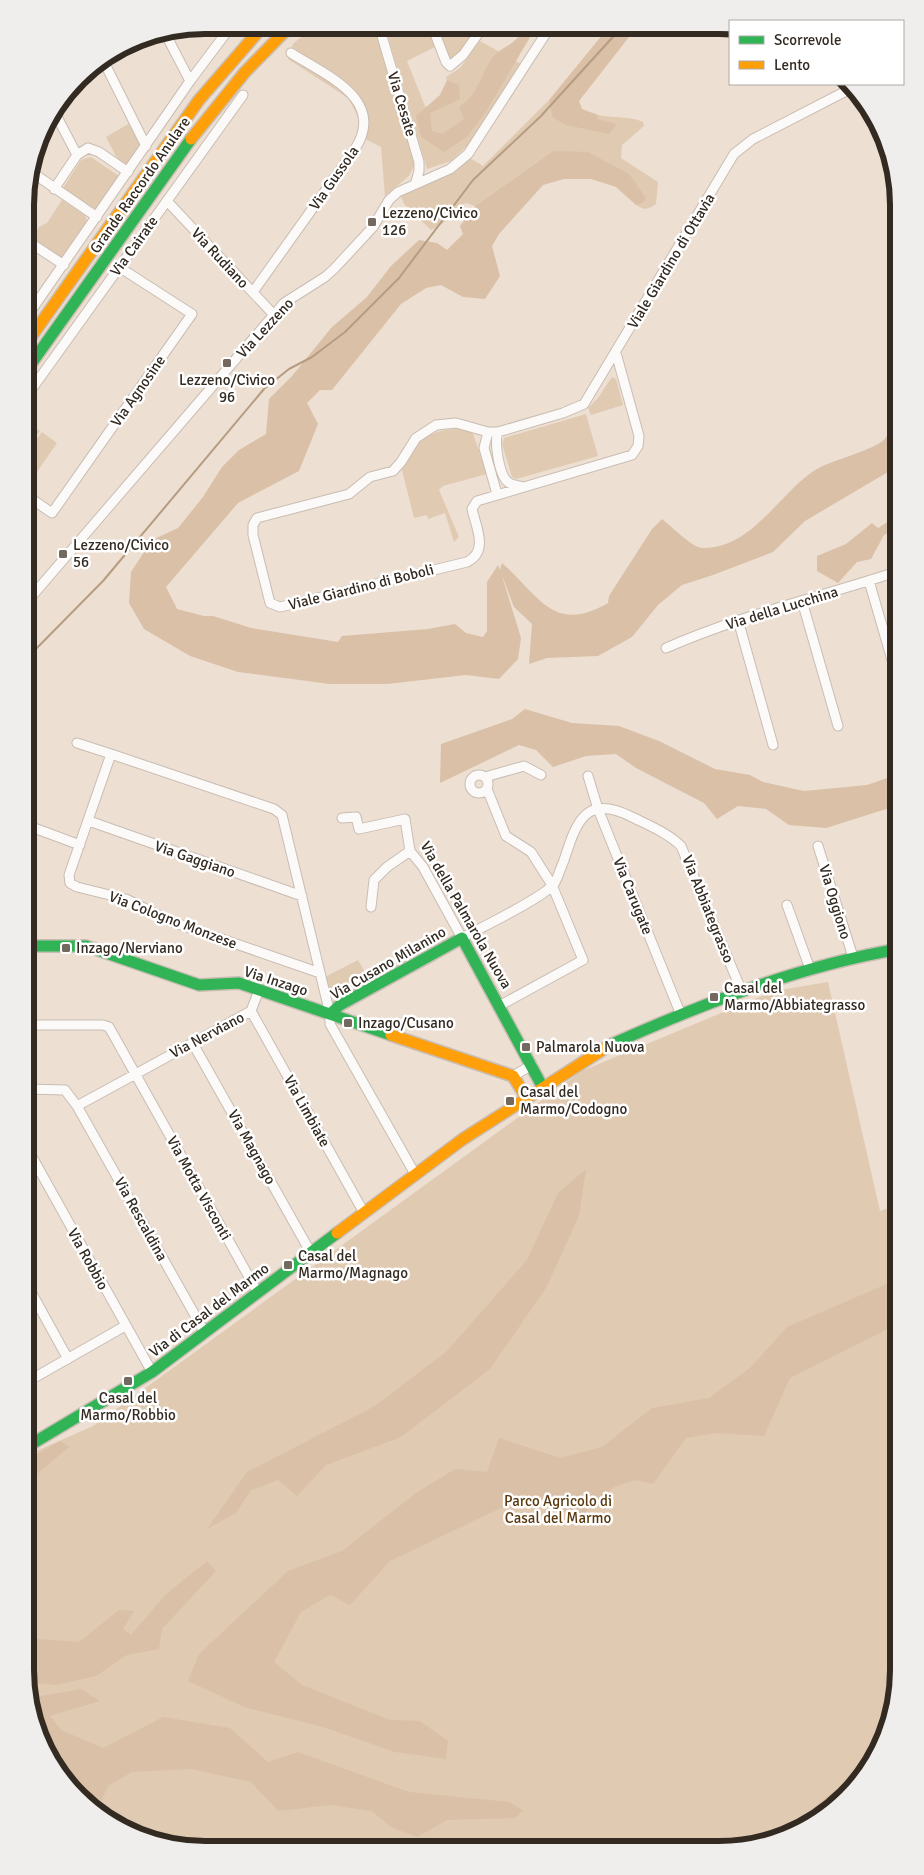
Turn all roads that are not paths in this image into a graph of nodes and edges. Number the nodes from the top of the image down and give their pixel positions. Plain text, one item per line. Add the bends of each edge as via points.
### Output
1 (225, 34) edge
2 (256, 34) edge
3 (282, 34) edge
4 (381, 34) edge
5 (435, 34) edge
6 (478, 34) edge
7 (545, 34) edge
8 (168, 38) edge
9 (291, 52) dead end
10 (106, 66) edge
11 (190, 82) junction
12 (847, 91) edge
13 (243, 95) dead end
14 (57, 118) edge
15 (146, 146) junction
16 (77, 155) junction
17 (128, 172) junction
18 (37, 176) edge
19 (416, 182) junction
20 (54, 189) junction
21 (167, 200) junction
22 (98, 217) junction
23 (34, 245) edge
24 (64, 265) junction
25 (119, 266) junction
26 (253, 292) junction
27 (34, 299) edge
28 (274, 315) junction
29 (34, 333) edge
30 (616, 353) junction
31 (34, 361) edge
32 (604, 372) junction
33 (621, 376) junction
34 (34, 386) edge
35 (488, 432) junction
36 (498, 432) junction
37 (521, 486) junction
38 (497, 494) junction
39 (34, 501) edge
40 (890, 574) edge
41 (869, 581) junction
42 (34, 594) edge
43 (802, 602) junction
44 (738, 620) junction
45 (666, 648) dead end
46 (890, 653) edge
47 (838, 726) dead end
48 (77, 742) dead end
49 (773, 745) dead end
50 (111, 754) junction
51 (542, 775) dead end
52 (588, 776) dead end
53 (484, 777) junction
54 (487, 789) junction
55 (598, 809) junction
56 (342, 818) dead end
57 (89, 821) junction
58 (34, 828) edge
59 (80, 845) junction
60 (818, 846) dead end
61 (410, 851) junction
62 (552, 885) junction
63 (302, 896) junction
64 (787, 905) dead end
65 (372, 907) dead end
66 (462, 938) junction
67 (34, 946) edge
68 (890, 951) edge
69 (853, 957) junction
70 (810, 969) junction
71 (320, 973) junction
72 (259, 990) junction
73 (742, 992) junction
74 (500, 1006) junction
75 (251, 1011) junction
76 (330, 1014) junction
77 (681, 1015) junction
78 (34, 1025) edge
79 (192, 1042) junction
80 (532, 1065) junction
81 (139, 1072) junction
82 (513, 1076) junction
83 (542, 1086) junction
84 (34, 1089) edge
85 (526, 1097) junction
86 (77, 1106) junction
87 (34, 1161) edge
88 (415, 1174) junction
89 (363, 1211) junction
90 (311, 1253) junction
91 (258, 1293) junction
92 (34, 1297) edge
93 (125, 1326) junction
94 (205, 1333) junction
95 (68, 1359) junction
96 (152, 1372) junction
97 (34, 1378) edge
98 (34, 1443) edge

1 - 11 street
2 - 29 main road, Grande Raccordo Anulare via 199,100
3 - 31 main road, Grande Raccordo Anulare via 203,122
4 - 19 street, Via Cesate via 419,162
5 - 6 street via 449,66 464,55
7 - 19 street, Via Lezzeno via 468,154 450,169
8 - 11 street
9 - 26 street, Via Gussola via 354,96 362,107 364,126 355,149
10 - 15 street
11 - 15 street
12 - 30 street, Viale Giardino di Ottavia via 753,139 737,152
13 - 21 street, Via Cairate
14 - 16 street
15 - 17 street
16 - 17 street via 92,148
16 - 20 street
17 - 22 street
18 - 20 street
19 - 28 street, Via Lezzeno via 391,198 377,222 334,269 287,300
20 - 22 street
21 - 25 street, Via Cairate
21 - 26 street, Via Rudiano
22 - 24 street
23 - 24 street
24 - 27 street
25 - 34 street, Via Cairate
25 - 39 street, Via Agnosine via 192,314 52,513
26 - 28 street, Via Rudiano
28 - 42 street, Via Lezzeno
30 - 32 street, Viale Giardino di Ottavia
30 - 33 street, Viale Giardino di Boboli
32 - 33 street
32 - 36 street, Viale Giardino di Ottavia via 586,402 578,408
33 - 37 street, Viale Giardino di Boboli via 639,436 634,453
35 - 36 street, Viale Giardino di Ottavia
35 - 38 street via 484,448
35 - 38 street, Viale Giardino di Boboli via 456,423 436,425 416,438 393,471 370,477 349,494 257,518 253,535 269,601 280,607 467,562 477,553 480,542 472,507 478,500
36 - 37 street via 495,445 506,480
37 - 38 street, Viale Giardino di Boboli
40 - 41 street, Via della Lucchina
41 - 43 street, Via della Lucchina
41 - 46 street
43 - 44 street, Via della Lucchina
43 - 47 street
44 - 45 street, Via della Lucchina
44 - 49 street
48 - 50 street
50 - 57 street, Via Cologno Monzese
50 - 63 street via 280,812 285,820
51 - 53 street via 524,766
52 - 55 street, Via Carugate
53 - 54 street via 488,782
53 - 54 street via 474,777 470,785 477,793
54 - 62 street via 506,836 531,852
55 - 62 street via 587,813 577,824
55 - 73 street, Via Abbiategrasso via 621,812 681,846
55 - 77 street, Via Carugate
56 - 61 street, Via della Palmarola Nuova via 354,816 359,830 405,819
57 - 59 street, Via Cologno Monzese
57 - 63 street, Via Gaggiano
58 - 59 street
59 - 71 street, Via Cologno Monzese via 69,878 73,886 126,899 170,921
60 - 69 street, Via Oggiono
61 - 65 street via 374,880
61 - 66 street, Via della Palmarola Nuova via 423,867
62 - 66 street
62 - 74 street via 583,960
63 - 71 street
64 - 70 street
66 - 74 main road, Via della Palmarola Nuova
66 - 76 main road, Via Cusano Milanino via 340,1005
67 - 72 main road, Via Inzago via 86,946 199,985 234,982
68 - 69 main road
69 - 70 main road
70 - 73 main road
71 - 76 street
72 - 75 street, Via Nerviano
72 - 76 main road, Via Inzago
73 - 77 main road
74 - 80 main road, Via della Palmarola Nuova
75 - 79 street, Via Nerviano
75 - 89 street, Via Limbiate
76 - 82 main road, Via Inzago
76 - 88 street via 331,1028
77 - 83 main road via 609,1044
78 - 81 street, Via Motta Visconti via 106,1025 130,1066
79 - 81 street, Via Nerviano
79 - 90 street, Via Magnago
80 - 82 street
80 - 83 main road, Via della Palmarola Nuova
81 - 86 street, Via Nerviano
81 - 91 street, Via Motta Visconti via 140,1083
82 - 85 main road
83 - 85 main road, Via di Casal del Marmo
84 - 86 street via 65,1090
85 - 88 main road, Via di Casal del Marmo
86 - 94 street, Via Rescaldina
87 - 93 street, Via Robbio
88 - 89 main road, Via di Casal del Marmo
89 - 90 main road, Via di Casal del Marmo
90 - 91 main road, Via di Casal del Marmo
91 - 94 main road, Via di Casal del Marmo
92 - 95 street
93 - 95 street
93 - 96 street, Via Robbio
94 - 96 main road, Via di Casal del Marmo
95 - 97 street
96 - 98 main road, Via di Casal del Marmo

